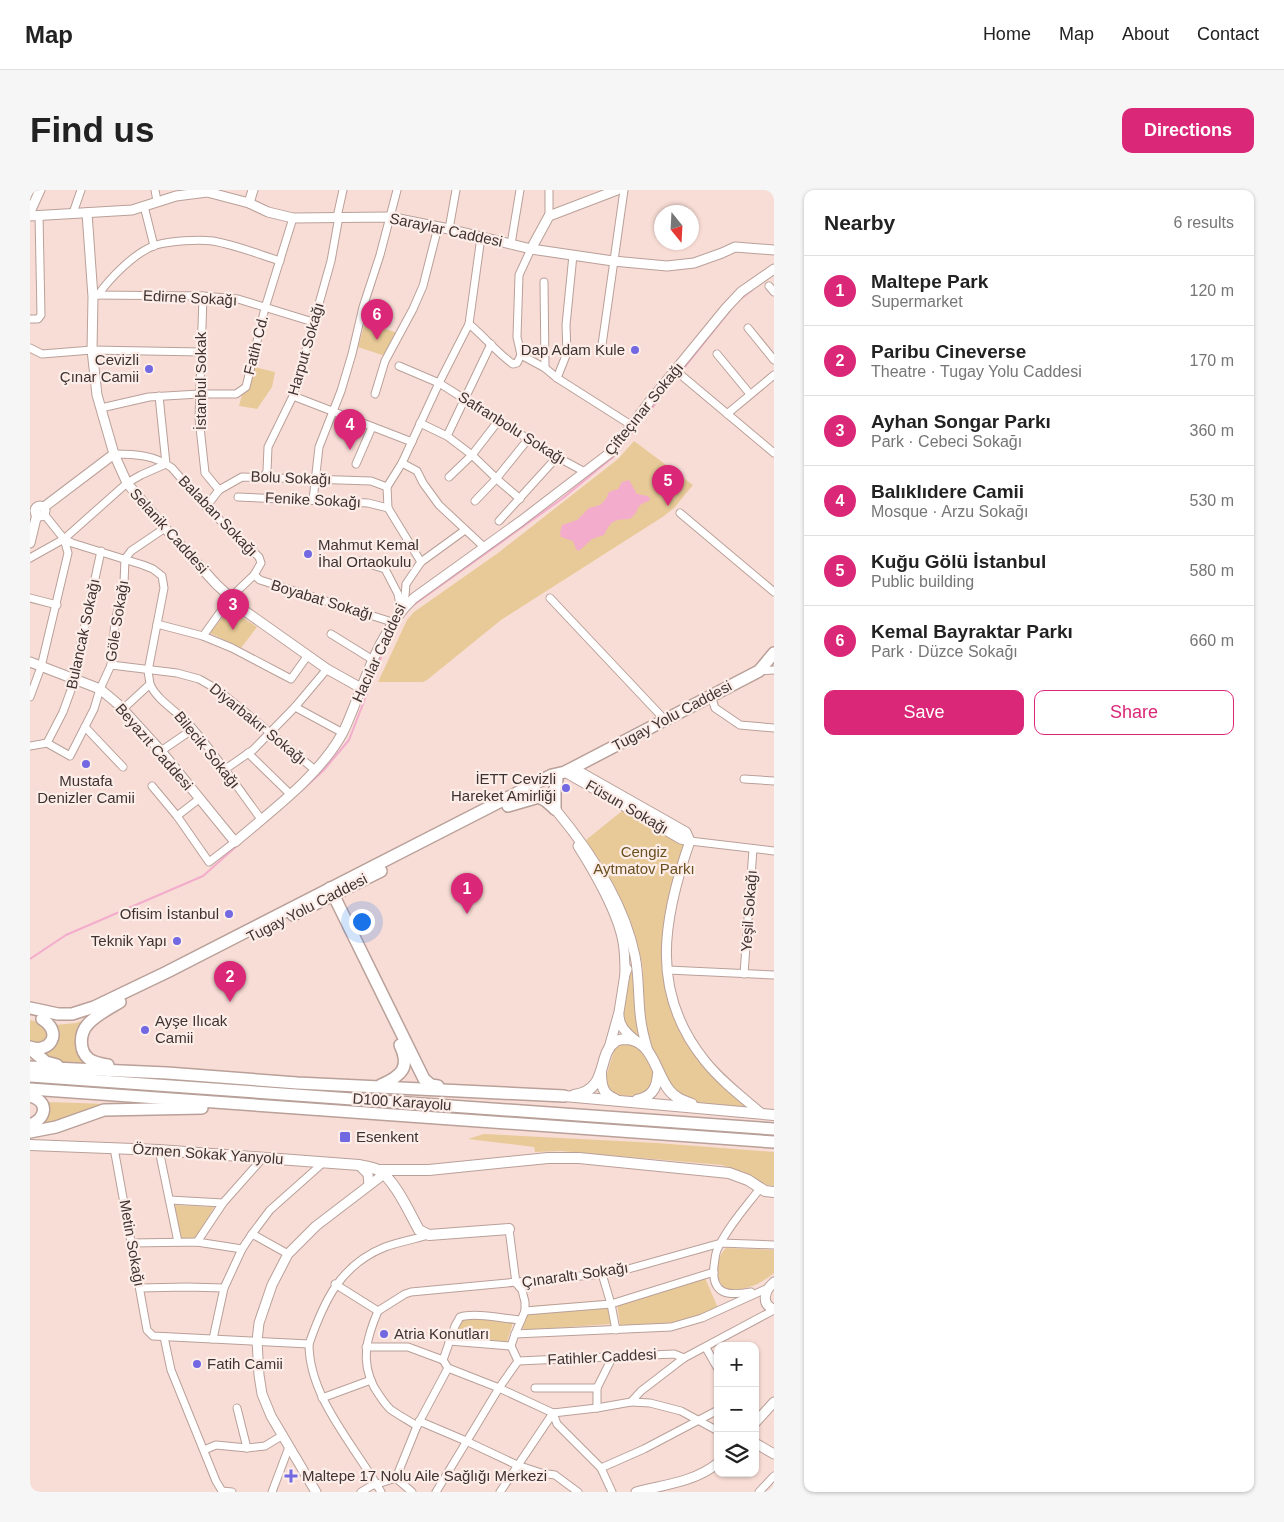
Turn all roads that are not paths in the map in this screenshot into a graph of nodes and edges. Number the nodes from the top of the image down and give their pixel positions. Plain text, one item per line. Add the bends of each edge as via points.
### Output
1 (40, 190) edge
2 (82, 190) edge
3 (155, 190) edge
4 (253, 190) edge
5 (343, 190) edge
6 (397, 190) edge
7 (456, 190) edge
8 (520, 190) edge
9 (549, 190) edge
10 (616, 190) edge
11 (624, 190) edge
12 (215, 192) edge
13 (157, 201) junction
14 (249, 203) junction
15 (144, 206) junction
16 (73, 213) junction
17 (87, 213) junction
18 (33, 214) edge
19 (549, 216) junction
20 (336, 217) junction
21 (389, 217) junction
22 (293, 218) junction
23 (438, 227) junction
24 (449, 229) junction
25 (481, 238) junction
26 (511, 244) junction
27 (154, 246) junction
28 (532, 249) junction
29 (774, 250) edge
30 (573, 255) junction
31 (280, 261) junction
32 (613, 261) junction
33 (774, 269) edge
34 (544, 282) dead end
35 (769, 286) dead end
36 (774, 292) edge
37 (95, 295) junction
38 (203, 296) junction
39 (266, 308) junction
40 (30, 319) edge
41 (313, 322) junction
42 (469, 324) junction
43 (748, 328) dead end
44 (491, 344) junction
45 (30, 348) edge
46 (92, 350) junction
47 (201, 352) junction
48 (601, 352) dead end
49 (717, 354) dead end
50 (521, 355) junction
51 (774, 360) edge
52 (399, 366) dead end
53 (545, 368) junction
54 (675, 370) junction
55 (774, 375) edge
56 (557, 378) junction
57 (439, 382) junction
58 (199, 394) junction
59 (374, 394) dead end
60 (750, 394) junction
61 (159, 396) junction
62 (293, 396) junction
63 (466, 399) junction
64 (100, 408) junction
65 (333, 412) junction
66 (728, 414) junction
67 (499, 420) junction
68 (420, 423) junction
69 (631, 425) junction
70 (372, 427) junction
71 (447, 436) junction
72 (528, 438) junction
73 (412, 442) junction
74 (774, 452) edge
75 (114, 454) junction
76 (472, 455) junction
77 (557, 457) junction
78 (402, 462) junction
79 (166, 464) junction
80 (356, 464) dead end
81 (585, 472) junction
82 (264, 476) junction
83 (449, 477) dead end
84 (315, 478) junction
85 (496, 479) junction
86 (127, 483) junction
87 (387, 487) junction
88 (219, 490) junction
89 (238, 497) dead end
90 (520, 499) junction
91 (313, 500) junction
92 (475, 501) dead end
93 (206, 507) junction
94 (388, 508) junction
95 (38, 509) edge
96 (680, 513) dead end
97 (498, 521) dead end
98 (165, 528) junction
99 (465, 530) junction
100 (64, 539) junction
101 (30, 543) edge
102 (484, 547) junction
103 (101, 551) junction
104 (30, 558) edge
105 (126, 559) junction
106 (360, 561) dead end
107 (421, 562) junction
108 (254, 575) junction
109 (774, 592) edge
110 (231, 597) junction
111 (30, 598) edge
112 (550, 598) dead end
113 (57, 605) junction
114 (403, 608) junction
115 (392, 622) junction
116 (157, 624) junction
117 (331, 634) dead end
118 (203, 636) junction
119 (774, 653) edge
120 (308, 656) junction
121 (373, 660) junction
122 (30, 662) edge
123 (110, 665) junction
124 (41, 667) junction
125 (326, 669) junction
126 (148, 670) junction
127 (774, 670) edge
128 (759, 671) junction
129 (76, 679) junction
130 (150, 684) junction
131 (361, 688) junction
132 (100, 689) junction
133 (711, 696) junction
134 (30, 697) edge
135 (295, 707) junction
136 (123, 709) junction
137 (665, 720) junction
138 (85, 727) junction
139 (774, 728) edge
140 (193, 729) junction
141 (271, 732) junction
142 (343, 733) junction
143 (47, 743) junction
144 (30, 746) edge
145 (162, 751) junction
146 (248, 753) junction
147 (123, 767) dead end
148 (224, 770) junction
149 (315, 770) junction
150 (565, 773) junction
151 (744, 779) dead end
152 (774, 781) edge
153 (152, 786) dead end
154 (535, 791) junction
155 (290, 794) junction
156 (199, 799) junction
157 (555, 809) junction
158 (177, 816) junction
159 (261, 819) junction
160 (690, 841) junction
161 (235, 842) junction
162 (753, 848) junction
163 (774, 850) edge
164 (329, 893) junction
165 (635, 956) junction
166 (668, 970) junction
167 (624, 974) junction
168 (744, 974) junction
169 (774, 975) edge
170 (120, 1002) junction
171 (34, 1012) edge
172 (619, 1012) junction
173 (636, 1042) junction
174 (30, 1048) edge
175 (648, 1051) junction
176 (607, 1054) junction
177 (30, 1068) edge
178 (99, 1070) junction
179 (658, 1070) junction
180 (167, 1073) junction
181 (601, 1073) junction
182 (30, 1076) edge
183 (297, 1083) junction
184 (378, 1086) junction
185 (30, 1089) edge
186 (457, 1090) junction
187 (30, 1096) edge
188 (564, 1096) junction
189 (626, 1101) junction
190 (258, 1105) junction
191 (466, 1107) junction
192 (702, 1108) junction
193 (761, 1113) junction
194 (774, 1114) edge
195 (30, 1125) edge
196 (774, 1129) edge
197 (30, 1132) edge
198 (774, 1142) edge
199 (30, 1145) edge
200 (114, 1148) junction
201 (160, 1150) junction
202 (262, 1159) junction
203 (324, 1162) junction
204 (359, 1165) junction
205 (381, 1172) junction
206 (370, 1185) junction
207 (766, 1191) edge
208 (170, 1200) junction
209 (223, 1203) junction
210 (509, 1229) joint
211 (252, 1234) junction
212 (429, 1235) junction
213 (178, 1242) junction
214 (198, 1242) junction
215 (132, 1243) junction
216 (721, 1243) junction
217 (774, 1245) edge
218 (242, 1249) junction
219 (288, 1254) junction
220 (714, 1272) junction
221 (602, 1274) junction
222 (516, 1283) junction
223 (335, 1284) junction
224 (771, 1285) edge
225 (140, 1288) junction
226 (224, 1288) junction
227 (758, 1291) junction
228 (611, 1304) junction
229 (774, 1310) edge
230 (378, 1311) junction
231 (525, 1311) junction
232 (521, 1320) junction
233 (616, 1330) junction
234 (514, 1334) junction
235 (164, 1337) junction
236 (213, 1339) junction
237 (257, 1341) junction
238 (450, 1341) junction
239 (309, 1344) junction
240 (511, 1346) junction
241 (366, 1347) junction
242 (706, 1348) junction
243 (613, 1356) junction
244 (684, 1358) junction
245 (443, 1360) junction
246 (518, 1362) junction
247 (714, 1363) edge
248 (448, 1368) junction
249 (371, 1380) junction
250 (499, 1388) junction
251 (535, 1388) dead end
252 (597, 1388) junction
253 (322, 1398) junction
254 (631, 1402) junction
255 (774, 1402) edge
256 (237, 1408) dead end
257 (597, 1408) junction
258 (714, 1412) edge
259 (553, 1413) junction
260 (759, 1419) edge
261 (698, 1421) junction
262 (418, 1424) junction
263 (714, 1429) edge
264 (283, 1435) junction
265 (466, 1441) junction
266 (759, 1445) edge
267 (290, 1447) junction
268 (246, 1448) junction
269 (204, 1450) junction
270 (774, 1454) edge
271 (517, 1465) junction
272 (714, 1466) edge
273 (601, 1468) junction
274 (774, 1476) edge
275 (396, 1478) junction
276 (376, 1484) junction
277 (232, 1492) edge
278 (272, 1492) edge
279 (316, 1492) edge
280 (361, 1492) edge
281 (381, 1492) edge
282 (412, 1492) edge
283 (436, 1492) edge
284 (500, 1492) edge
285 (578, 1492) edge
286 (612, 1492) edge
287 (636, 1492) edge
288 (759, 1492) edge

1 - 18 street
2 - 16 street
3 - 13 street
4 - 14 street
5 - 20 street, Harput Sokağı
6 - 21 street
7 - 24 street
8 - 26 street
9 - 19 street
10 - 19 street
11 - 32 street
12 - 13 street, Saraylar Caddesi
12 - 14 street, Saraylar Caddesi
13 - 15 street, Saraylar Caddesi
14 - 22 street, Saraylar Caddesi
15 - 17 street, Saraylar Caddesi via 132,210
15 - 27 street
16 - 17 street, Saraylar Caddesi
16 - 18 street, Saraylar Caddesi
17 - 37 street, Selanik Caddesi
18 - 40 street via 41,315
19 - 28 street
20 - 21 street, Saraylar Caddesi
20 - 22 street, Saraylar Caddesi
20 - 41 street, Harput Sokağı via 338,222 331,260
21 - 23 street, Saraylar Caddesi
21 - 65 street
22 - 31 street, Fatih Cd.
23 - 24 street, Saraylar Caddesi
23 - 59 street via 423,286 385,361
24 - 25 street, Saraylar Caddesi
25 - 26 street, Saraylar Caddesi
25 - 42 street
26 - 28 street, Saraylar Caddesi
27 - 31 street via 211,241
27 - 37 street via 107,281
28 - 30 street, Saraylar Caddesi
28 - 50 street via 520,275 517,337
29 - 32 street, Saraylar Caddesi via 735,247 694,263 667,266
30 - 32 street, Saraylar Caddesi
30 - 56 street via 566,325 567,353
31 - 39 street, Fatih Cd.
32 - 48 street
33 - 54 street, Çifteçınar Sokağı via 741,292
34 - 53 street
35 - 36 street
37 - 38 street, Edirne Sokağı
37 - 46 street, Selanik Caddesi
38 - 39 street, Edirne Sokağı via 238,299
38 - 47 street, İstanbul Sokak
39 - 41 street, Edirne Sokağı
39 - 58 street, Fatih Cd. via 246,387 236,394
41 - 62 street, Harput Sokağı
42 - 44 street
42 - 57 street
43 - 51 street
44 - 50 street via 498,354 514,364
44 - 63 street
45 - 46 street via 42,354
46 - 47 street
46 - 64 street, Selanik Caddesi
47 - 58 street, İstanbul Sokak
49 - 60 street
50 - 53 street
52 - 57 street, Safranbolu Sokağı
53 - 56 street
54 - 66 street
54 - 69 street, Çifteçınar Sokağı
55 - 60 street
56 - 69 street
57 - 63 street, Safranbolu Sokağı
57 - 68 street
58 - 61 street, Fatih Cd.
58 - 88 street, İstanbul Sokak via 206,474
60 - 66 street
61 - 64 street, Fatih Cd.
61 - 79 street
62 - 65 street
62 - 82 street, Harput Sokağı via 268,447
63 - 67 street, Safranbolu Sokağı
63 - 71 street
64 - 75 street, Selanik Caddesi
65 - 70 street
65 - 84 street via 319,447
66 - 74 street
67 - 72 street, Safranbolu Sokağı
67 - 76 street
68 - 71 street
68 - 73 street
69 - 81 street, Çifteçınar Sokağı via 611,452
70 - 73 street
70 - 80 street
71 - 76 street
72 - 77 street, Safranbolu Sokağı
72 - 85 street
73 - 78 street
75 - 79 street, Balaban Sokağı via 137,454
75 - 86 street, Selanik Caddesi
75 - 95 street
76 - 83 street
76 - 85 street
77 - 81 street, Safranbolu Sokağı
77 - 90 street
78 - 87 street
78 - 99 street via 417,471 438,505
79 - 86 street
79 - 93 street, Balaban Sokağı
81 - 102 street, Çifteçınar Sokağı
82 - 84 street, Bolu Sokağı
82 - 88 street, Bolu Sokağı via 242,477
84 - 87 street, Bolu Sokağı via 371,481
84 - 91 street
85 - 90 street
85 - 92 street
86 - 98 street, Selanik Caddesi
86 - 100 street
87 - 94 street
88 - 93 street, Bolu Sokağı
89 - 91 street, Fenike Sokağı
90 - 97 street
91 - 94 street, Fenike Sokağı
93 - 108 street, Balaban Sokağı via 259,557 261,563
94 - 107 street
95 - 100 street
95 - 101 street
96 - 109 street
98 - 105 street, Göle Sokağı via 131,551
98 - 110 street, Selanik Caddesi
99 - 102 street
99 - 107 street, Hacılar Caddesi
100 - 103 street
100 - 104 street
100 - 113 street via 68,553
102 - 114 street, Çifteçınar Sokağı
103 - 105 street
103 - 129 street, Bulancak Sokağı
105 - 116 street via 154,569 162,576 164,588
105 - 123 street, Göle Sokağı
106 - 114 street via 385,569
107 - 114 street, Hacılar Caddesi via 406,584
108 - 110 street, Balaban Sokağı
108 - 115 street, Boyabat Sokağı via 260,580
110 - 118 street, Balaban Sokağı
110 - 120 street, Selanik Caddesi via 245,611
111 - 113 street
112 - 137 street
113 - 124 street
114 - 115 street, Hacılar Caddesi
115 - 121 street, Hacılar Caddesi
116 - 118 street
116 - 126 street
117 - 121 street
118 - 120 street via 291,680
119 - 128 main road, Tugay Yolu Caddesi
120 - 125 street, Selanik Caddesi
121 - 131 street, Hacılar Caddesi
122 - 124 street, Beyazıt Caddesi
123 - 126 street, Diyarbakır Sokağı
123 - 132 street, Göle Sokağı
124 - 129 street, Beyazıt Caddesi
124 - 134 street
125 - 131 street, Selanik Caddesi
125 - 135 street
126 - 130 street
126 - 141 street, Diyarbakır Sokağı via 199,679
127 - 128 street
128 - 133 main road, Tugay Yolu Caddesi
129 - 132 street, Beyazıt Caddesi
129 - 143 street, Bulancak Sokağı
130 - 136 street
130 - 140 street, Bilecik Sokağı
131 - 142 street, Hacılar Caddesi
132 - 136 street, Beyazıt Caddesi
132 - 138 street, Göle Sokağı
133 - 137 main road, Tugay Yolu Caddesi
133 - 139 street via 715,708 740,725
135 - 141 street
135 - 142 street
136 - 145 street, Beyazıt Caddesi
137 - 150 main road, Tugay Yolu Caddesi
138 - 143 street, Göle Sokağı via 70,756
138 - 147 street
140 - 145 street
140 - 148 street, Bilecik Sokağı
141 - 146 street
141 - 149 street, Diyarbakır Sokağı
142 - 149 street, Hacılar Caddesi
143 - 144 street
145 - 156 street, Beyazıt Caddesi
146 - 148 street
146 - 155 street
148 - 159 street, Bilecik Sokağı
149 - 155 street, Hacılar Caddesi
150 - 154 main road, Tugay Yolu Caddesi via 552,775
150 - 157 main road via 555,789
150 - 160 street, Füsun Sokağı via 686,832
151 - 152 street
153 - 158 street
154 - 157 main road
154 - 164 main road, Tugay Yolu Caddesi
154 - 164 main road, Tugay Yolu Caddesi
154 - 167 street via 579,848 606,896 623,940
155 - 159 street, Hacılar Caddesi
156 - 158 street
156 - 161 street, Beyazıt Caddesi
157 - 165 street via 581,841 604,878
158 - 161 street, Hacılar Caddesi via 209,862
159 - 161 street, Hacılar Caddesi
160 - 162 street
160 - 166 street via 672,898 666,952
162 - 163 street
162 - 168 street, Yeşil Sokağı
164 - 170 main road, Tugay Yolu Caddesi
164 - 171 main road, Tugay Yolu Caddesi via 94,1007 72,1014
164 - 184 main road via 404,1053 405,1066 401,1074
164 - 186 main road via 424,1079 431,1085
165 - 167 street
165 - 175 street via 640,1012
166 - 168 street
166 - 193 street via 675,1006 699,1052 729,1086
167 - 172 street
168 - 169 street
170 - 171 main road, Tugay Yolu Caddesi via 73,1020 54,1021
170 - 180 main road via 88,1023 82,1033 84,1053 99,1064
171 - 174 main road via 51,1025 52,1041 41,1048
172 - 173 street via 619,1022
172 - 176 street
173 - 175 main road
173 - 176 main road via 617,1041
174 - 178 main road via 46,1062
175 - 179 main road
176 - 181 main road
177 - 178 main road
178 - 180 main road
179 - 189 main road via 657,1086 651,1094
179 - 192 main road via 672,1094
180 - 183 main road
181 - 188 main road via 590,1089
181 - 189 main road via 606,1093 611,1098
182 - 191 main road, D100 Karayolu
183 - 184 main road
183 - 191 main road via 410,1096
184 - 186 main road
185 - 190 main road, D100 Karayolu
186 - 188 main road
187 - 195 main road via 36,1098 44,1110 40,1121
188 - 189 main road
189 - 192 main road
190 - 197 main road via 104,1110 56,1127
190 - 198 main road, D100 Karayolu
191 - 196 main road, D100 Karayolu
192 - 193 main road
193 - 194 main road
199 - 200 main road, Özmen Sokak Yanyolu
200 - 201 main road, Özmen Sokak Yanyolu
200 - 215 street, Metin Sokağı
201 - 202 main road, Özmen Sokak Yanyolu
201 - 208 street
202 - 203 main road, Özmen Sokak Yanyolu
202 - 209 street
203 - 204 main road, Özmen Sokak Yanyolu
203 - 211 street via 270,1210
204 - 205 main road, Özmen Sokak Yanyolu
204 - 206 street via 368,1174
205 - 206 street
205 - 207 main road, Özmen Sokak Yanyolu via 579,1158 729,1173
205 - 212 main road via 399,1193 419,1230
206 - 219 street via 316,1226
207 - 216 street via 740,1213
208 - 209 street
208 - 213 street
209 - 214 street
210 - 212 main road
210 - 222 street
211 - 218 street
211 - 219 street
212 - 223 street via 365,1256
213 - 214 street
213 - 215 street
214 - 218 street
215 - 225 street, Metin Sokağı
216 - 217 street, Çınaraltı Sokağı
216 - 220 street via 716,1252
216 - 221 street, Çınaraltı Sokağı
218 - 226 street
219 - 237 street via 272,1285 259,1323
220 - 227 street via 716,1285 722,1292 733,1295
220 - 228 street
221 - 222 street, Çınaraltı Sokağı
221 - 228 street
222 - 230 street, Çınaraltı Sokağı via 411,1292
222 - 231 street via 522,1290
223 - 230 street
223 - 239 street
224 - 227 street
224 - 229 street via 765,1299
225 - 226 street
225 - 235 street, Metin Sokağı via 148,1330 153,1336
226 - 236 street
227 - 233 street via 702,1318 671,1327
228 - 231 street
228 - 233 street
229 - 242 street
230 - 241 street
231 - 232 street
232 - 234 street
232 - 238 street via 465,1316 458,1320
233 - 234 street
234 - 240 street
235 - 236 street
235 - 269 street via 171,1370
236 - 237 street
237 - 239 street
237 - 264 street via 262,1394
238 - 240 street
238 - 245 street
239 - 253 street via 314,1380
240 - 246 street
241 - 245 street via 408,1347
241 - 249 street
242 - 244 street
242 - 247 street
243 - 244 street, Fatihler Caddesi via 674,1354
243 - 246 street, Fatihler Caddesi
243 - 252 street
244 - 254 street
245 - 248 street
246 - 250 street
248 - 250 street
248 - 262 street
249 - 253 street
249 - 262 street via 391,1410
250 - 259 street
250 - 265 street
251 - 252 street
252 - 257 street
253 - 276 street
254 - 257 street
254 - 261 street via 665,1406
255 - 260 street
256 - 268 street
257 - 259 street
258 - 261 street
259 - 271 street
259 - 273 street via 557,1424
261 - 263 street
261 - 273 street
262 - 265 street
262 - 275 street
264 - 267 street
264 - 268 street via 265,1446
265 - 271 street
265 - 283 street
266 - 270 street
267 - 278 street
267 - 279 street
268 - 269 street via 216,1445
269 - 277 street via 219,1487 222,1491
271 - 284 street
271 - 285 street via 555,1475
272 - 287 street via 695,1477
273 - 286 street
274 - 288 street
275 - 276 street
275 - 282 street
276 - 280 street
276 - 281 street

